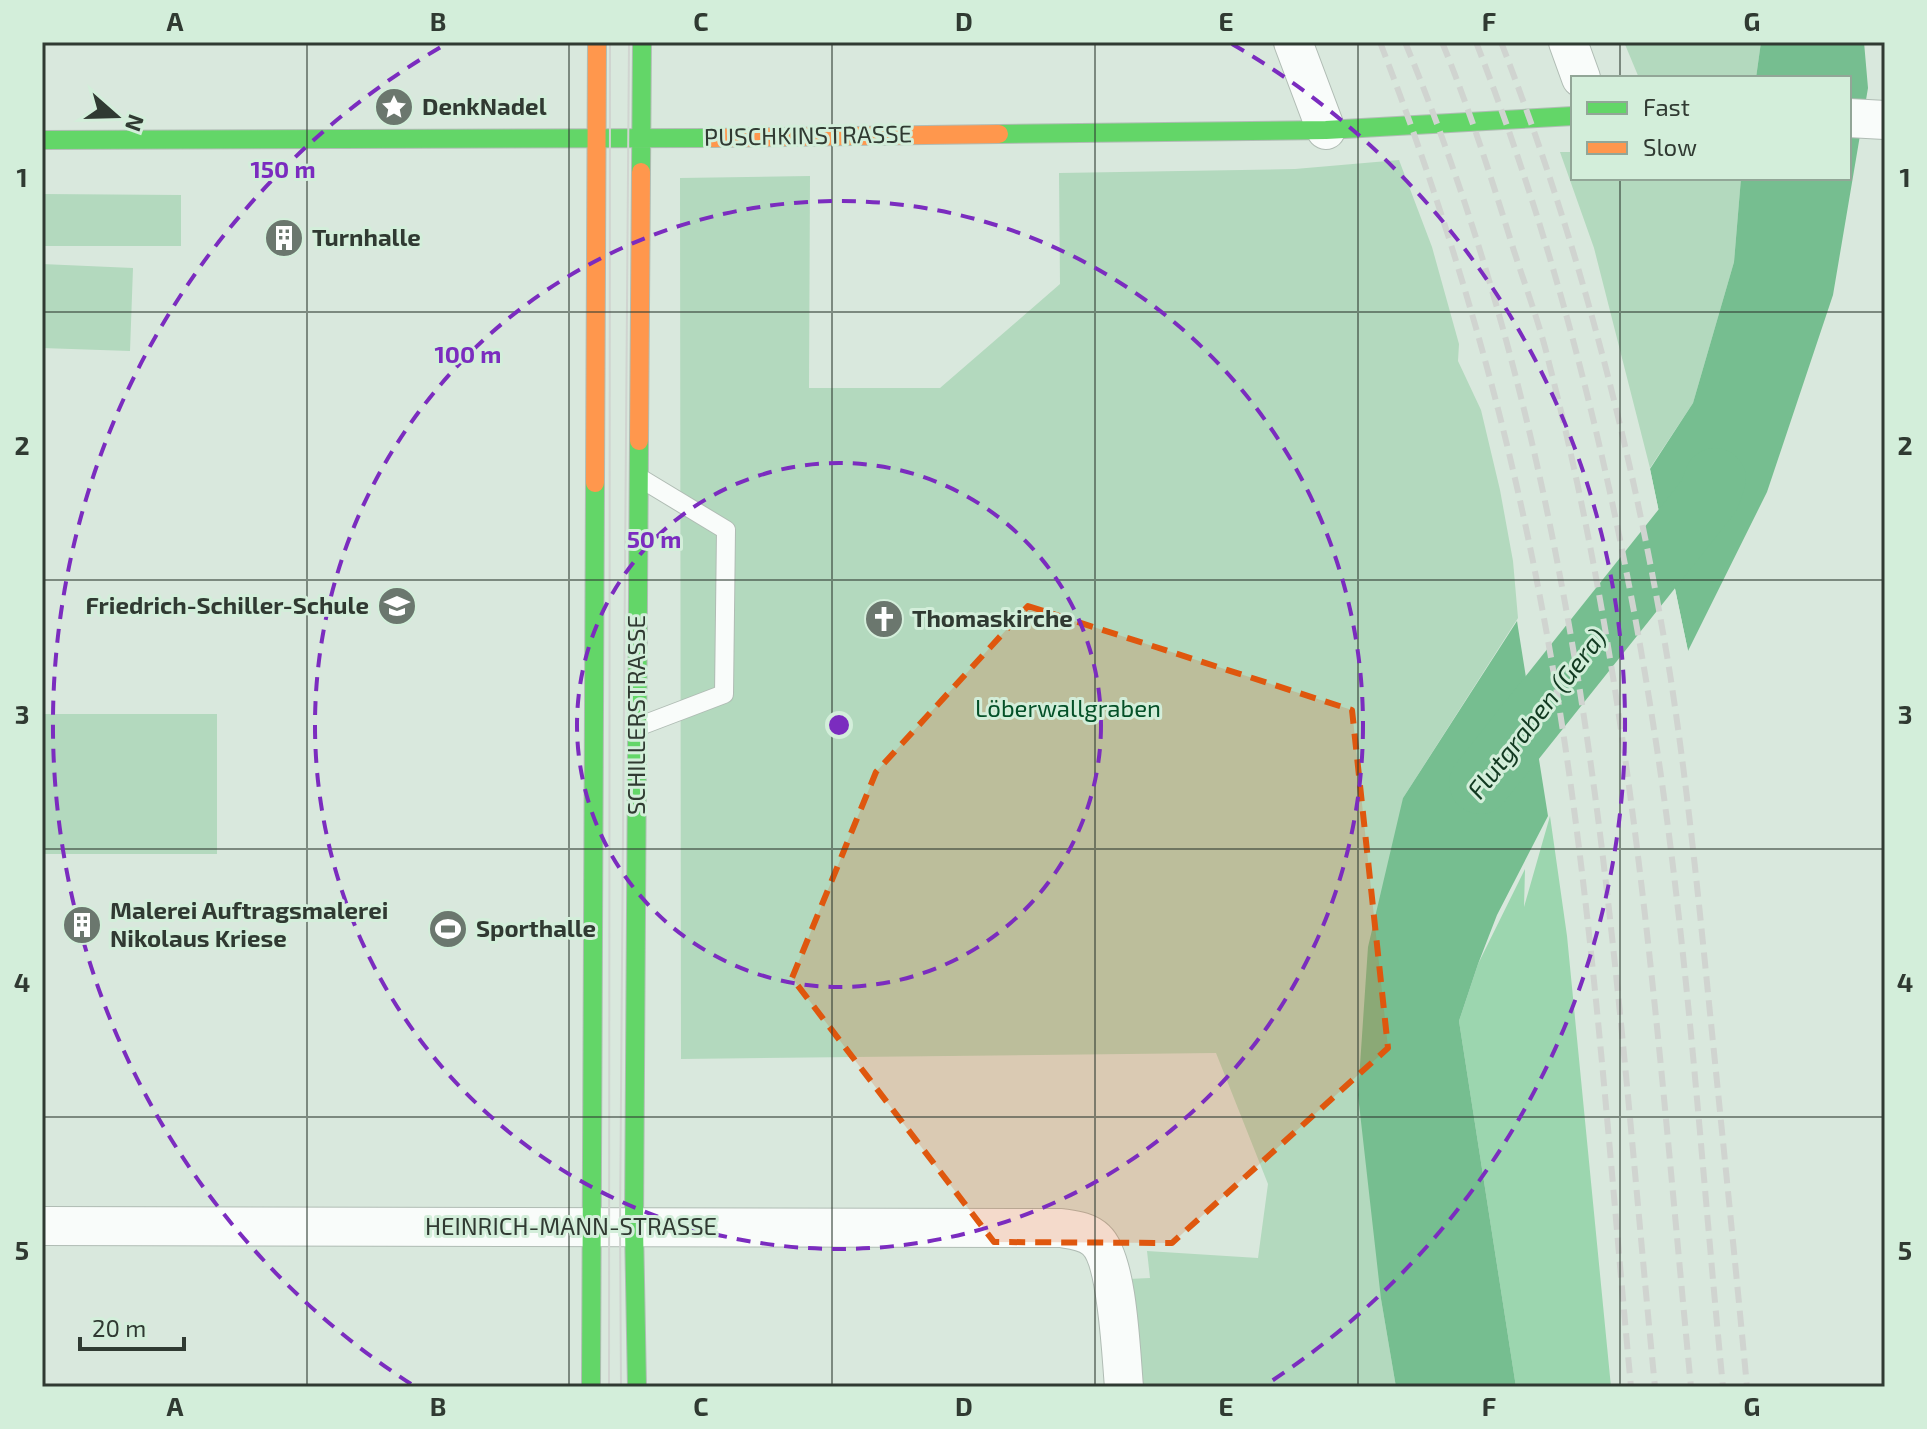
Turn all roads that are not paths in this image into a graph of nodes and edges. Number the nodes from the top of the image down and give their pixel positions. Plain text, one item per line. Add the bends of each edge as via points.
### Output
1 (597, 42) edge
2 (642, 42) edge
3 (1293, 42) edge
4 (1568, 42) edge
5 (1580, 76) edge
6 (1571, 116) edge
7 (1326, 130) junction
8 (641, 138) junction
9 (597, 139) junction
10 (42, 140) edge
11 (639, 477) junction
12 (637, 727) junction
13 (42, 1226) edge
14 (585, 1227) junction
15 (634, 1227) junction
16 (591, 1387) edge
17 (637, 1387) edge
18 (1124, 1387) edge

1 - 9 main road, SCHILLERSTRASSE
2 - 8 main road, SCHILLERSTRASSE
3 - 7 street
4 - 5 street
6 - 7 main road, PUSCHKINSTRASSE
7 - 8 main road, PUSCHKINSTRASSE
8 - 9 main road, PUSCHKINSTRASSE
8 - 11 main road, SCHILLERSTRASSE
9 - 10 main road, PUSCHKINSTRASSE
9 - 14 main road, SCHILLERSTRASSE
11 - 12 main road, SCHILLERSTRASSE
11 - 12 lane via 726,530 726,568 724,694
12 - 15 main road, SCHILLERSTRASSE
13 - 14 street, HEINRICH-MANN-STRASSE
14 - 15 street, HEINRICH-MANN-STRASSE
14 - 16 main road, SCHILLERSTRASSE
15 - 17 main road, SCHILLERSTRASSE
15 - 18 street, HEINRICH-MANN-STRASSE via 1082,1231 1098,1241 1112,1270

